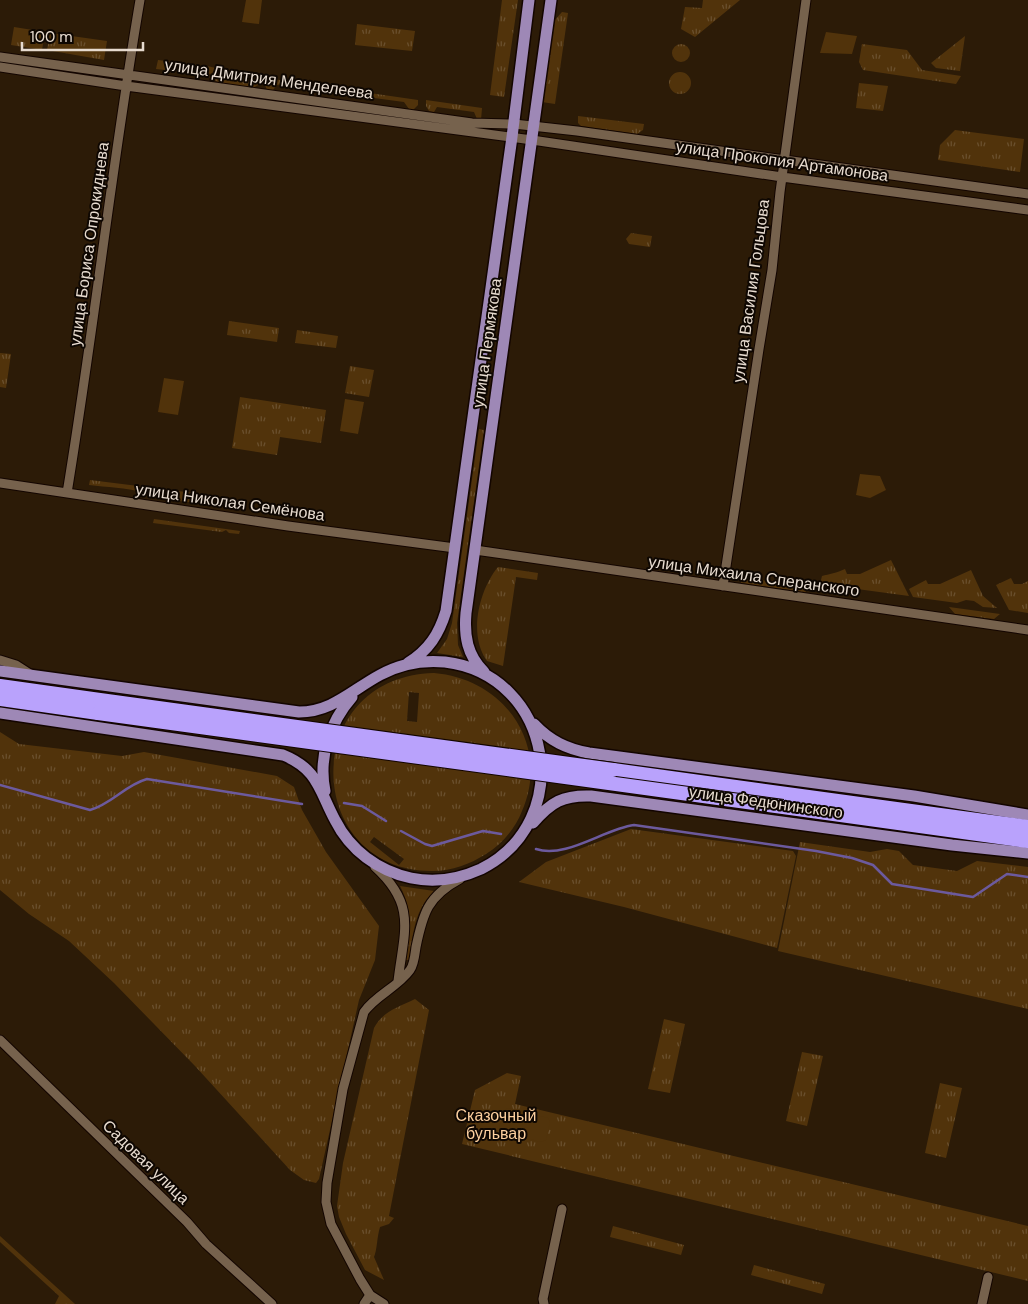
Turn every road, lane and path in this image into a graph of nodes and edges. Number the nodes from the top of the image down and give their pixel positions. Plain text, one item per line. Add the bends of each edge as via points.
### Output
1 (140, 0) edge
2 (529, 0) edge
3 (551, 0) edge
4 (806, 0) edge
5 (0, 56) edge
6 (0, 67) edge
7 (127, 74) junction
8 (126, 86) junction
9 (514, 124) junction
10 (534, 127) junction
11 (512, 137) junction
12 (532, 140) junction
13 (784, 160) junction
14 (782, 177) junction
15 (1028, 194) edge
16 (1028, 210) edge
17 (0, 483) edge
18 (67, 493) junction
19 (455, 548) junction
20 (475, 550) junction
21 (723, 586) junction
22 (1028, 630) edge
23 (0, 660) edge
24 (398, 667) junction
25 (0, 671) edge
26 (30, 674) junction
27 (494, 680) junction
28 (364, 685) junction
29 (0, 686) edge
30 (0, 699) edge
31 (99, 706) junction
32 (523, 709) junction
33 (0, 713) edge
34 (784, 800) junction
35 (330, 809) junction
36 (1028, 815) edge
37 (1028, 827) edge
38 (517, 840) junction
39 (1028, 841) edge
40 (1028, 852) edge
41 (364, 856) junction
42 (475, 872) junction
43 (398, 981) junction
44 (0, 1040) edge
45 (562, 1208) dead end
46 (988, 1277) dead end
47 (370, 1295) junction
48 (272, 1304) edge
49 (364, 1304) edge
50 (384, 1304) edge
51 (544, 1304) edge
52 (982, 1304) edge

1 - 7 street, улица Бориса Опрокиднева
2 - 9 main road, улица Пермякова
3 - 10 main road, улица Пермякова
4 - 13 street, улица Василия Гольцова
5 - 7 street, улица Дмитрия Менделеева
6 - 8 street, улица Дмитрия Менделеева
7 - 8 street, улица Бориса Опрокиднева
7 - 9 street, улица Дмитрия Менделеева via 472,123
8 - 11 street, улица Дмитрия Менделеева
8 - 18 street, улица Бориса Опрокиднева
9 - 10 street, улица Дмитрия Менделеева
9 - 11 main road, улица Пермякова
10 - 12 main road, улица Пермякова
10 - 13 street, улица Прокопия Артамонова via 577,130
11 - 12 street, улица Дмитрия Менделеева
11 - 19 main road, улица Пермякова
12 - 14 street, улица Прокопия Артамонова
12 - 20 main road, улица Пермякова
13 - 14 street, улица Василия Гольцова
13 - 15 street, улица Прокопия Артамонова
14 - 16 street, улица Прокопия Артамонова
14 - 21 street, улица Василия Гольцова via 772,270
17 - 18 street, улица Николая Семёнова
18 - 19 street, улица Николая Семёнова
19 - 24 main road, улица Пермякова via 446,611 439,631 424,652
20 - 21 street, улица Михаила Сперанского
20 - 27 main road, улица Пермякова via 465,634 473,659
21 - 22 street, улица Михаила Сперанского
23 - 26 street
24 - 27 main road via 447,662 476,670
24 - 28 main road
25 - 26 main road
26 - 28 main road via 298,712 328,707
27 - 32 main road
28 - 35 main road via 338,715 326,744 323,774
29 - 31 highway
30 - 31 highway
31 - 34 highway, bridge
32 - 36 main road, улица Федюнинского via 549,738 580,752 914,796
32 - 38 main road via 538,742 542,774 536,807
33 - 35 main road via 283,755 314,776
34 - 37 highway, улица Федюнинского
34 - 39 highway, улица Федюнинского
35 - 41 main road via 347,840
38 - 40 main road, улица Федюнинского via 549,806 564,798 579,796
38 - 42 main road via 498,858
41 - 42 main road via 386,870 424,880 450,879
41 - 43 street via 391,883 404,909
42 - 43 street via 444,889 431,901 421,922 411,969
43 - 47 street via 364,1012 344,1089 327,1183 330,1224
44 - 48 street, Садовая улица via 206,1244
45 - 51 street
46 - 52 street
47 - 49 street
47 - 50 street

